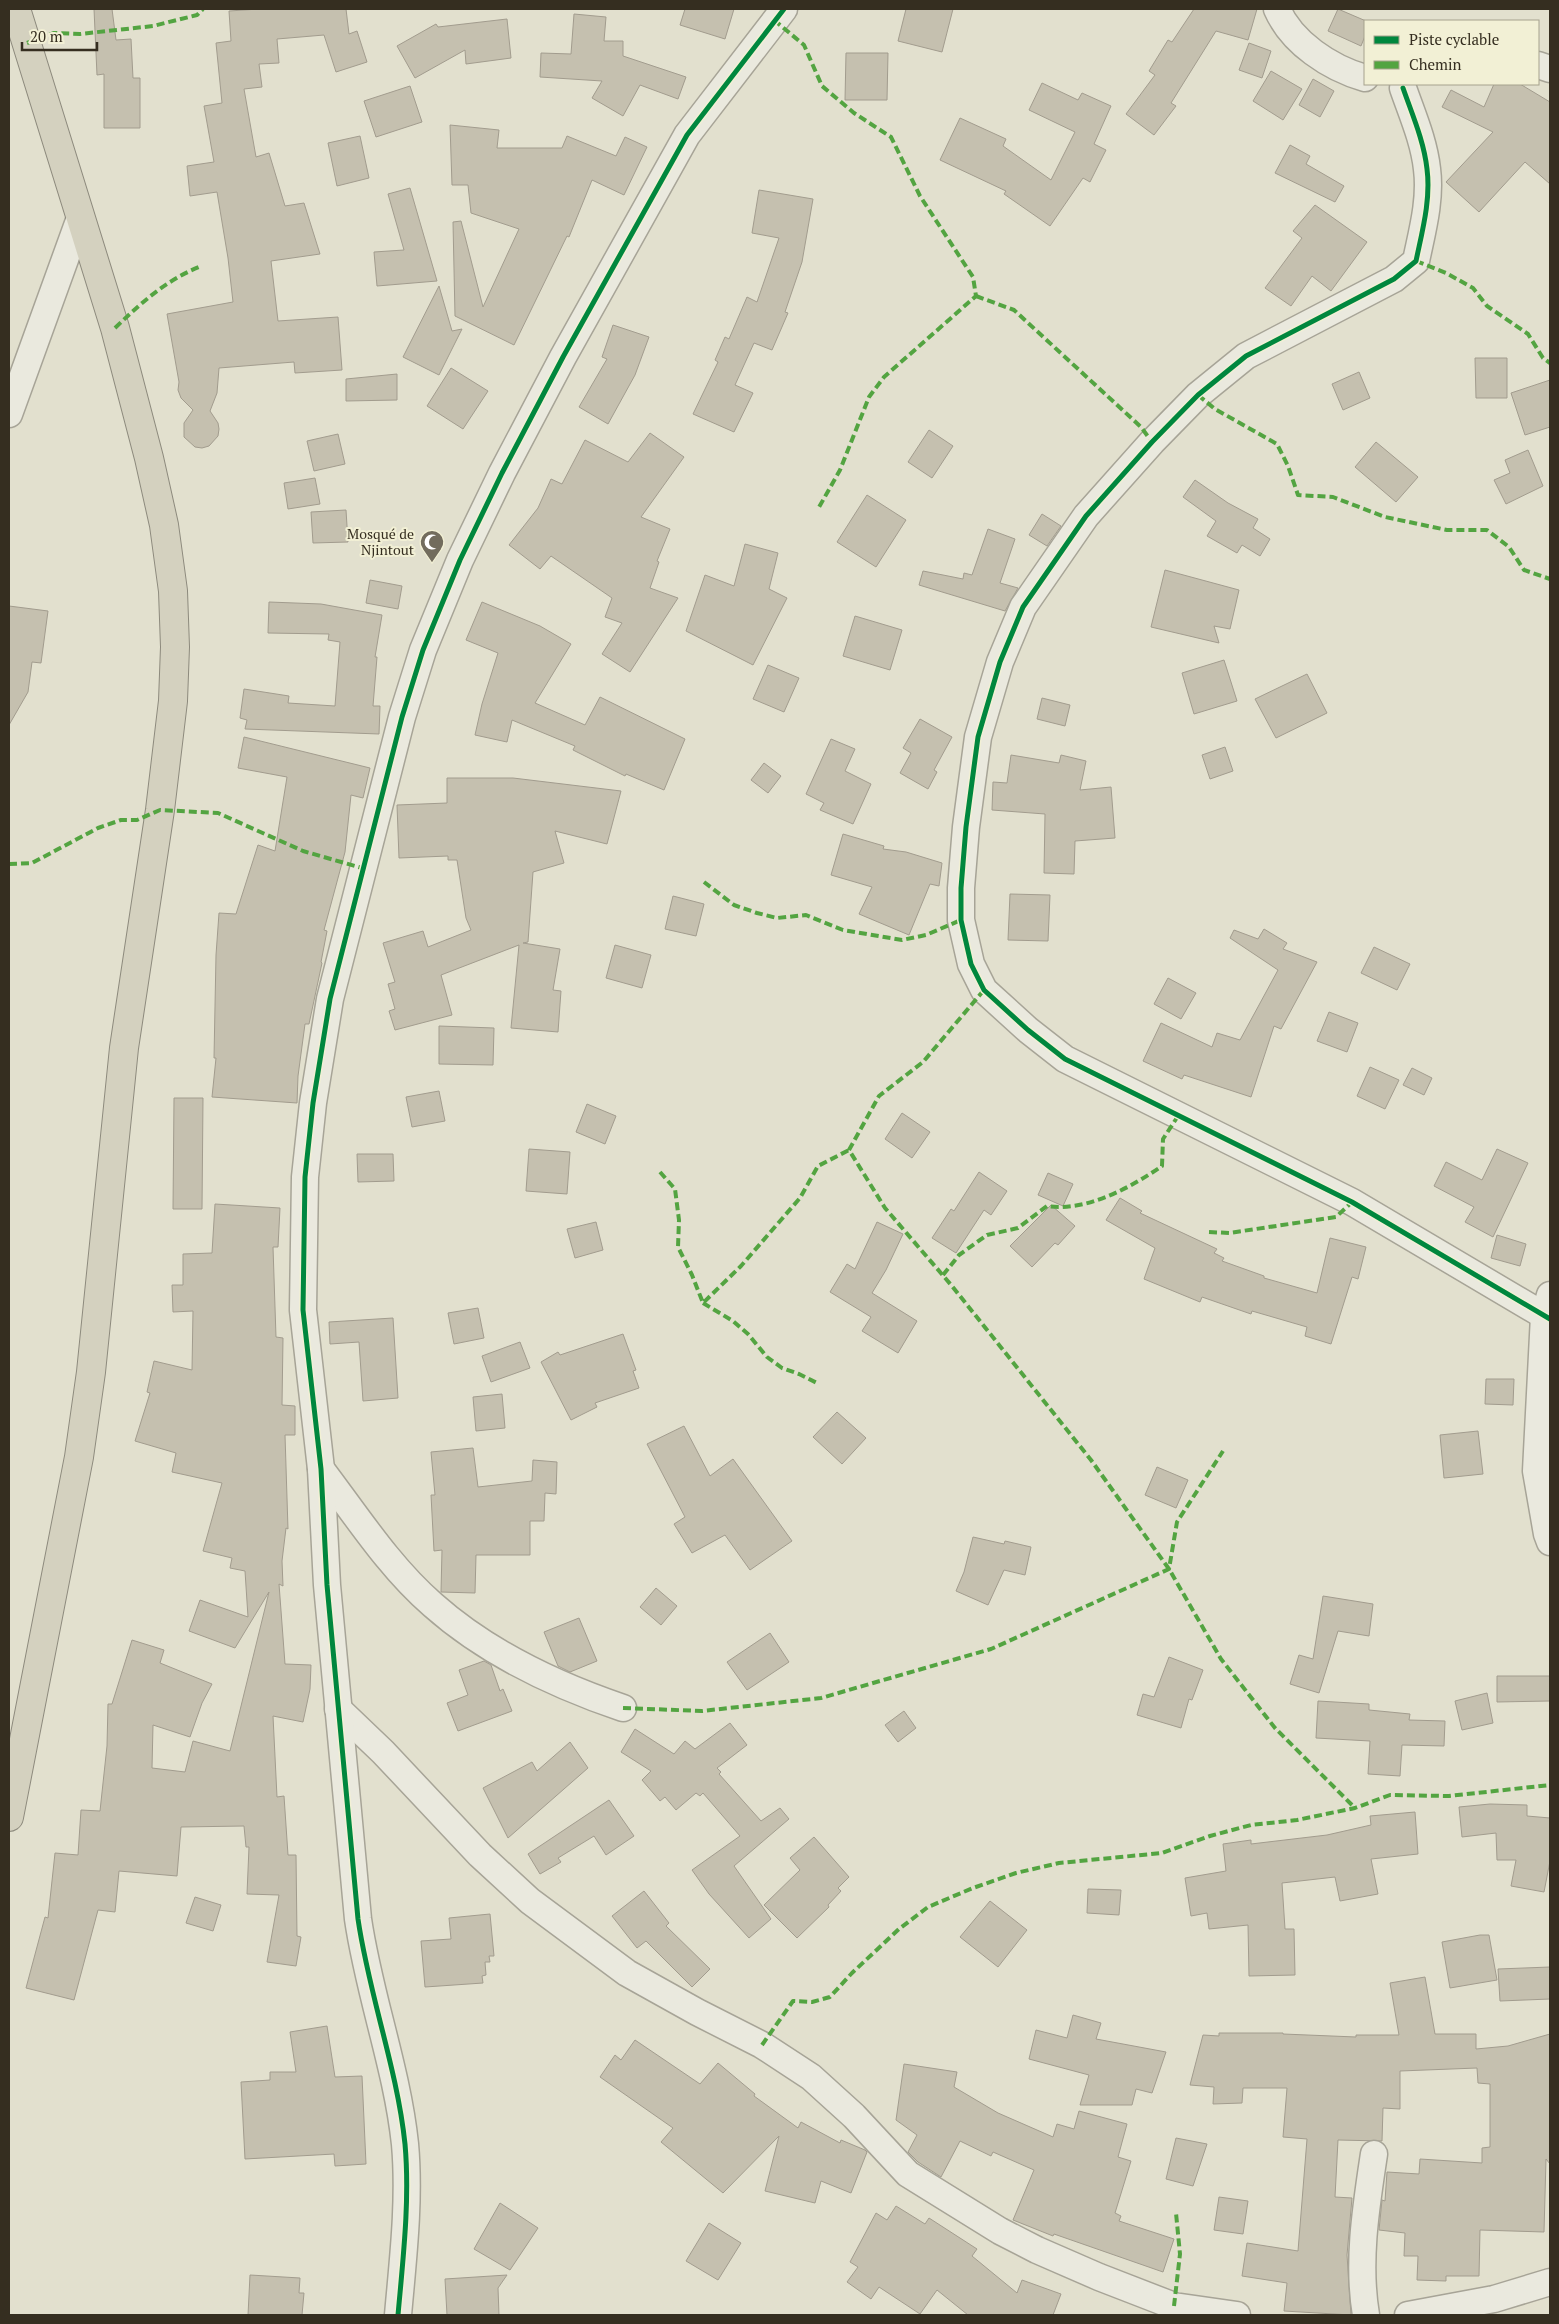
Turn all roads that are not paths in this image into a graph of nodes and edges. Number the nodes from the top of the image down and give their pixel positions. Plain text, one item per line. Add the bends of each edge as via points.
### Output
1 (16, 9) edge
2 (784, 9) edge
3 (1278, 9) edge
4 (1364, 78) edge
5 (1403, 85) edge
6 (80, 218) junction
7 (9, 414) edge
8 (1548, 1310) edge
9 (322, 1470) junction
10 (1550, 1542) edge
11 (338, 1708) junction
12 (623, 1708) dead end
13 (9, 1817) edge
14 (1374, 2154) dead end
15 (1550, 2282) edge
16 (398, 2315) edge
17 (1237, 2315) edge
18 (1366, 2315) edge
19 (1408, 2315) edge

1 - 6 highway
2 - 9 street via 687,135 502,473 460,560 423,650 330,999 313,1103 306,1168 303,1310
3 - 4 street via 1284,23 1308,50
5 - 8 street via 1427,170 1426,212 1416,261 1394,279 1246,356 1198,395 1086,516 1023,607 1000,662 978,737 966,827 961,920 971,964 984,990 1065,1059 1352,1202
6 - 7 street
6 - 13 highway via 115,328 164,525 173,591 173,701 124,1048 80,1457
8 - 10 street via 1536,1471
9 - 11 street via 327,1586
9 - 12 street via 396,1566 432,1604 465,1630 523,1666 576,1692
11 - 16 street via 363,1952 400,2112 404,2144 406,2172
11 - 17 street via 480,1855 530,1901 627,1973 762,2045 811,2077 843,2105 908,2174 1000,2231 1099,2277 1174,2306
14 - 18 street via 1361,2262
15 - 19 street via 1494,2299

